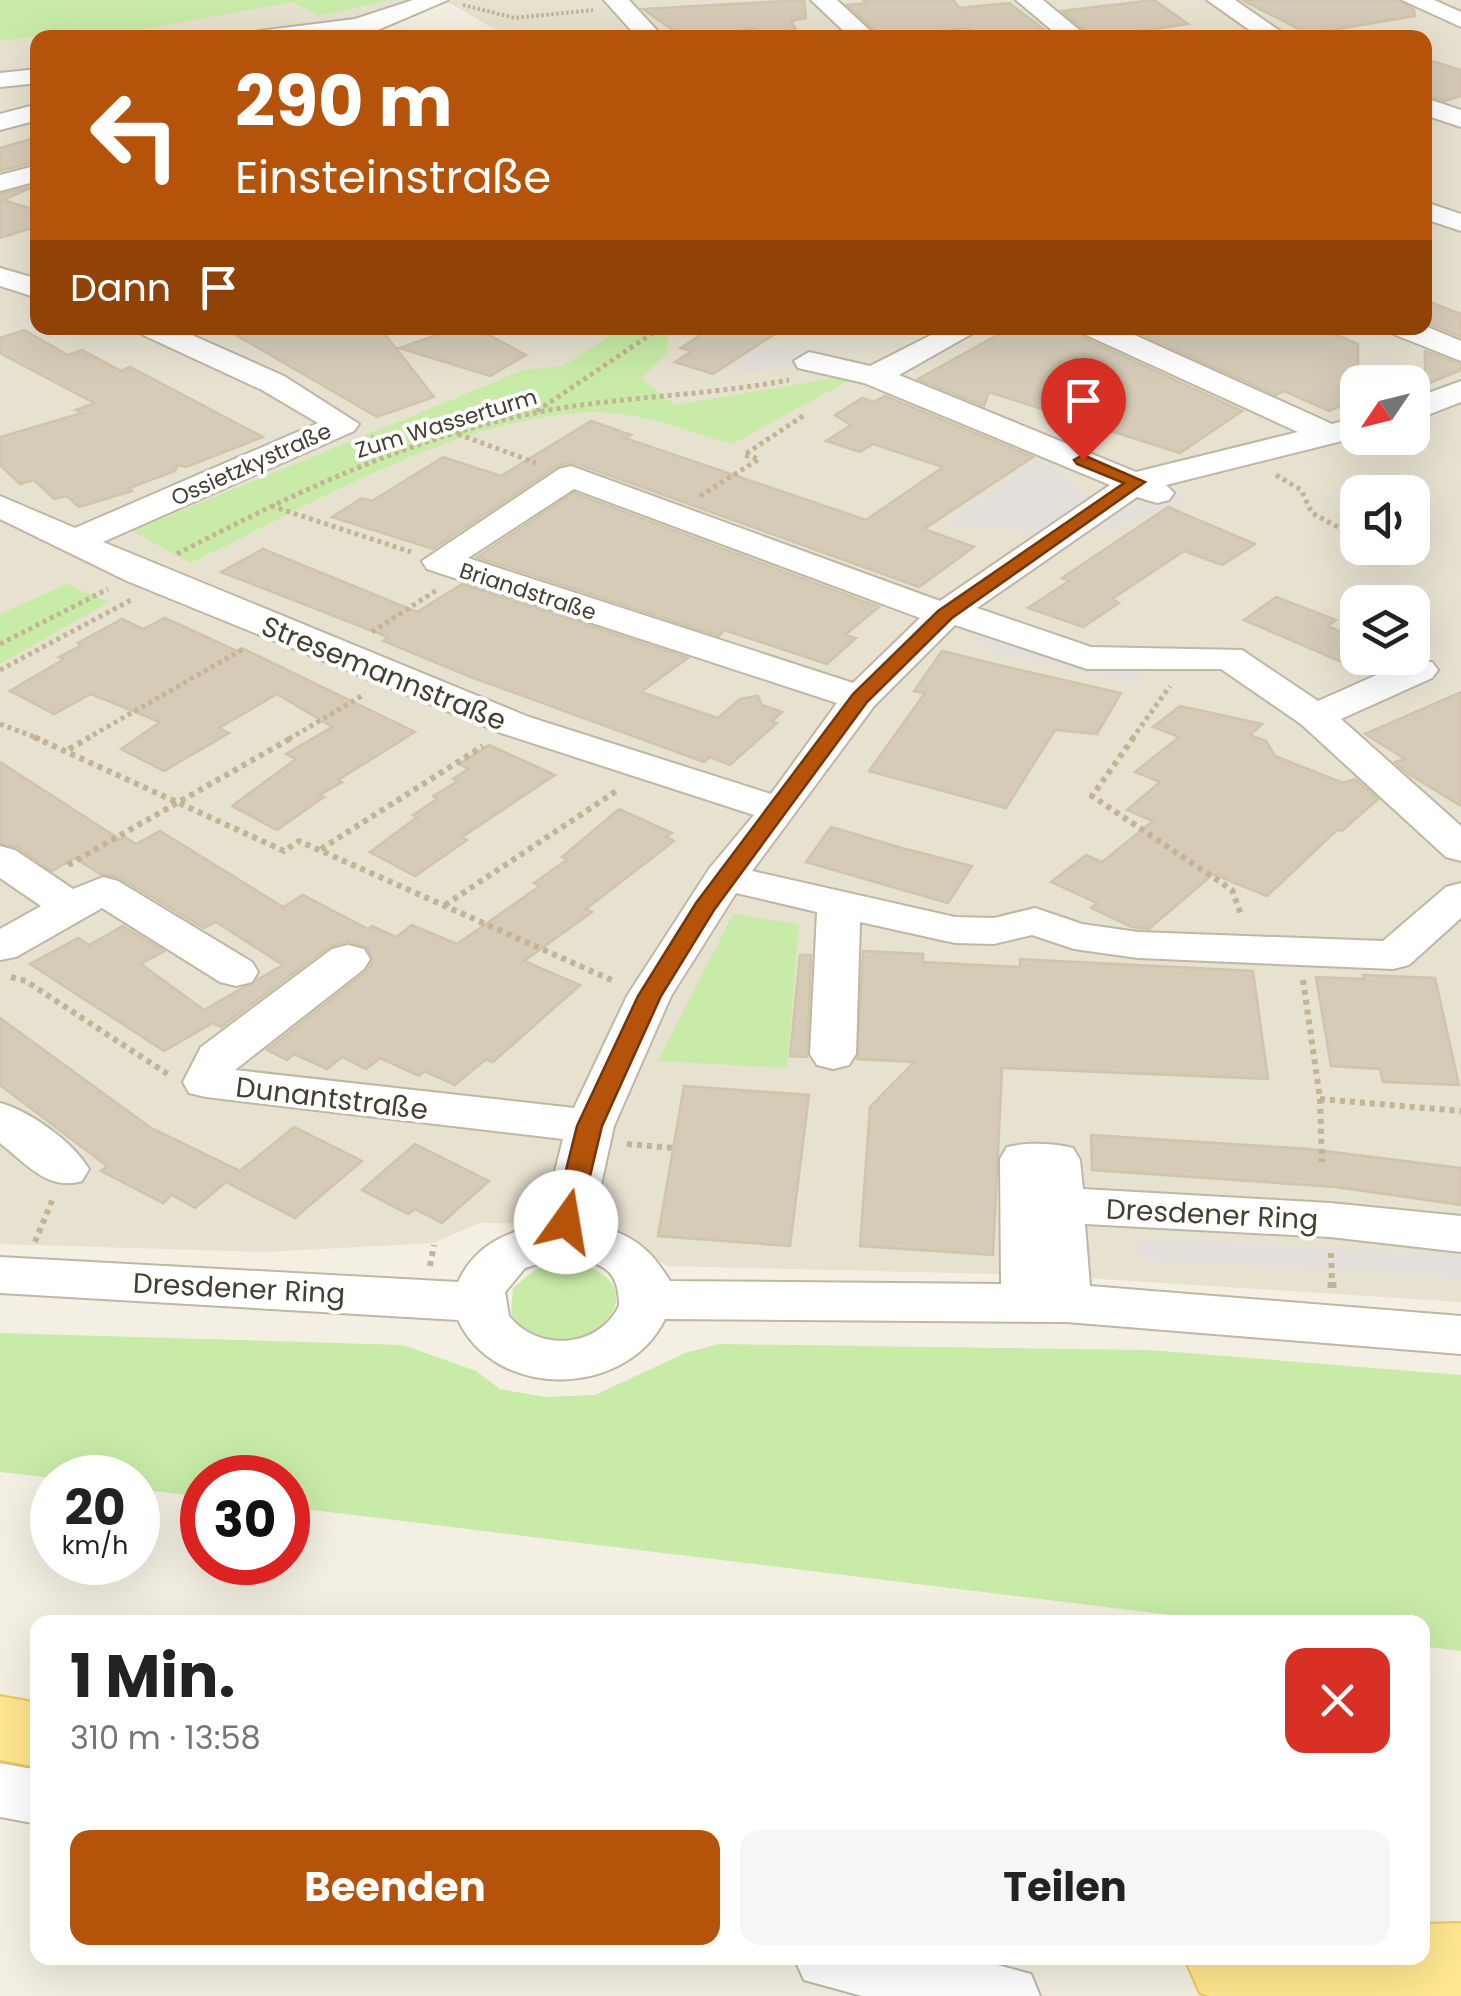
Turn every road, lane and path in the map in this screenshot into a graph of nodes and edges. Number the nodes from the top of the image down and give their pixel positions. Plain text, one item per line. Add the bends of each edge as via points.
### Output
1 (823, 0) edge
2 (1028, 0) edge
3 (1223, 0) edge
4 (1414, 0) edge
5 (449, 2) edge
6 (617, 3) edge
7 (1461, 20) edge
8 (358, 30) edge
9 (644, 30) edge
10 (857, 30) edge
11 (1067, 30) edge
12 (1266, 30) edge
13 (30, 77) edge
14 (0, 80) edge
15 (30, 114) edge
16 (0, 122) edge
17 (30, 174) edge
18 (0, 183) edge
19 (1432, 213) edge
20 (1461, 224) edge
21 (0, 277) edge
22 (30, 286) edge
23 (168, 335) edge
24 (650, 335) edge
25 (953, 335) edge
26 (1111, 335) edge
27 (1421, 335) edge
28 (1461, 352) edge
29 (823, 364) joint
30 (874, 376) junction
31 (1461, 390) edge
32 (1430, 403) edge
33 (536, 412) junction
34 (806, 414) dead end
35 (1340, 429) edge
36 (1340, 431) edge
37 (457, 433) junction
38 (1263, 467) dead end
39 (571, 476) junction
40 (1171, 483) junction
41 (0, 506) edge
42 (270, 506) junction
43 (670, 514) junction
44 (1340, 529) edge
45 (74, 542) junction
46 (454, 566) junction
47 (151, 578) junction
48 (947, 613) junction
49 (277, 630) junction
50 (0, 644) edge
51 (336, 654) junction
52 (1229, 658) junction
53 (0, 670) edge
54 (1408, 675) edge
55 (394, 677) junction
56 (860, 698) junction
57 (1316, 716) junction
58 (0, 724) edge
59 (68, 750) junction
60 (464, 758) dead end
61 (649, 769) junction
62 (182, 803) junction
63 (780, 810) junction
64 (1461, 848) edge
65 (320, 850) junction
66 (0, 859) edge
67 (724, 878) junction
68 (36, 882) junction
69 (1461, 896) edge
70 (839, 904) junction
71 (444, 906) junction
72 (72, 908) junction
73 (0, 947) edge
74 (1252, 947) junction
75 (1298, 950) junction
76 (348, 958) dead end
77 (236, 972) dead end
78 (0, 974) edge
79 (649, 996) junction
80 (833, 1054) dead end
81 (206, 1082) junction
82 (1320, 1099) junction
83 (1461, 1111) edge
84 (1, 1120) edge
85 (590, 1126) junction
86 (1322, 1162) dead end
87 (65, 1169) dead end
88 (1461, 1234) edge
89 (564, 1238) junction
90 (0, 1275) edge
91 (650, 1300) junction
92 (478, 1302) junction
93 (1047, 1302) junction
94 (1461, 1336) edge
95 (0, 1728) edge
96 (30, 1734) edge
97 (0, 1790) edge
98 (30, 1795) edge
99 (1430, 1960) edge
100 (1461, 1960) edge
101 (860, 1965) edge
102 (1223, 1965) edge
103 (1006, 1996) edge
104 (1375, 1996) edge

1 - 10 street
2 - 11 street
3 - 12 street
4 - 7 street
5 - 6 path via 515,18
5 - 8 street
6 - 9 street
13 - 14 street
15 - 16 street
17 - 18 street
19 - 20 street
21 - 22 street
23 - 45 street, Ossietzkystraße via 273,382 343,424
24 - 33 path
25 - 30 street
26 - 35 street
27 - 28 street
29 - 30 street
29 - 33 path, Zum Wasserturm via 761,386
30 - 40 street via 965,416
31 - 32 street
33 - 37 path, Zum Wasserturm
34 - 43 path via 744,454 759,459
36 - 40 street
37 - 39 path
37 - 42 path, Zum Wasserturm
38 - 44 path via 1301,490 1312,514
39 - 43 street
39 - 46 street, Briandstraße
40 - 48 street via 1071,532
41 - 45 street, Stresemannstraße
42 - 46 path
42 - 47 path, Zum Wasserturm
43 - 48 street
45 - 47 street, Stresemannstraße
46 - 51 path
46 - 56 street, Briandstraße
47 - 49 street, Stresemannstraße
47 - 50 path, Zum Wasserturm
47 - 53 path
48 - 52 street via 1087,658
48 - 56 street
49 - 51 street, Stresemannstraße
49 - 59 path
51 - 55 street, Stresemannstraße
52 - 57 street
52 - 74 path via 1172,683 1092,796 1232,890
54 - 57 street
55 - 61 street, Stresemannstraße via 515,726
55 - 62 path
56 - 63 street
57 - 64 street
58 - 59 path
59 - 62 path
60 - 65 path
61 - 63 street, Stresemannstraße
61 - 71 path
62 - 65 path via 284,851 299,841
62 - 68 path
63 - 67 street
65 - 71 path
66 - 68 street
67 - 70 street
67 - 79 street
68 - 72 street
69 - 75 street via 1392,956
70 - 74 street via 955,930 994,931 1035,921 1074,936 1138,945
70 - 80 street
71 - 79 path
72 - 73 street
72 - 77 street via 103,890
74 - 75 street
75 - 82 path
76 - 81 street, Dunantstraße via 217,1058
78 - 81 path via 26,981 173,1078
79 - 85 street
81 - 85 street, Dunantstraße
82 - 83 path
82 - 86 path
84 - 87 street
85 - 89 street
88 - 93 street, Dresdener Ring via 1046,1175
89 - 91 street via 610,1246 631,1258
89 - 92 street via 502,1258 482,1282
90 - 92 street, Dresdener Ring
91 - 92 street via 639,1326 622,1342 570,1361 516,1353 482,1322
91 - 93 street
93 - 94 street
95 - 96 main road
97 - 98 street
99 - 100 main road
101 - 103 street
102 - 104 main road

